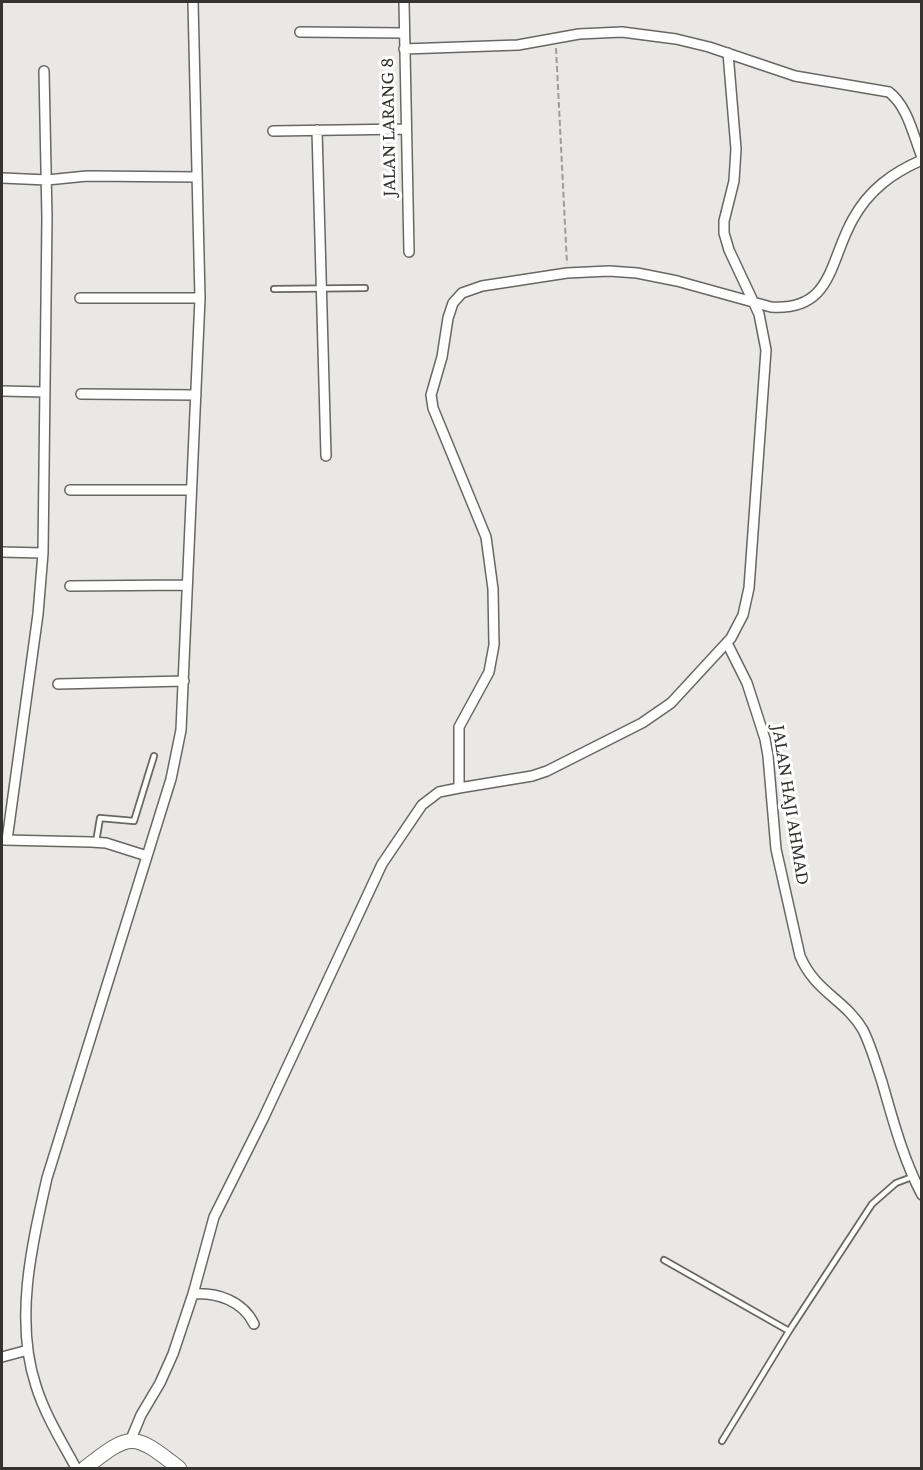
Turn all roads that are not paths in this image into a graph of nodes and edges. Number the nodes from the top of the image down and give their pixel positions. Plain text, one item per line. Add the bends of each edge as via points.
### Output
1 (193, 2) edge
2 (404, 2) edge
3 (300, 32) dead end
4 (404, 33) junction
5 (404, 49) junction
6 (728, 53) junction
7 (45, 71) dead end
8 (406, 129) junction
9 (317, 130) junction
10 (273, 131) dead end
11 (921, 159) edge
12 (2, 177) edge
13 (197, 177) junction
14 (46, 180) junction
15 (409, 252) dead end
16 (322, 288) junction
17 (365, 288) dead end
18 (274, 289) dead end
19 (80, 298) dead end
20 (200, 298) junction
21 (754, 303) junction
22 (2, 392) edge
23 (45, 392) junction
24 (81, 394) dead end
25 (196, 395) junction
26 (326, 456) dead end
27 (70, 490) dead end
28 (191, 490) junction
29 (2, 552) edge
30 (43, 553) junction
31 (187, 585) junction
32 (70, 586) dead end
33 (727, 643) junction
34 (184, 681) junction
35 (58, 684) dead end
36 (154, 756) dead end
37 (459, 789) junction
38 (4, 840) edge
39 (96, 842) junction
40 (147, 856) junction
41 (912, 1177) junction
42 (921, 1195) edge
43 (664, 1260) dead end
44 (193, 1294) junction
45 (254, 1324) dead end
46 (789, 1331) junction
47 (28, 1350) junction
48 (2, 1357) edge
49 (131, 1439) junction
50 (722, 1442) dead end
51 (76, 1468) edge
52 (85, 1468) edge
53 (179, 1468) edge

1 - 13 street
2 - 4 street, JALAN LARANG 8
3 - 4 street
4 - 5 street, JALAN LARANG 8
5 - 6 street via 518,45 579,34 622,32 676,39
5 - 8 street, JALAN LARANG 8
6 - 11 street via 795,76 889,92 905,112
6 - 21 street via 736,165 724,233
7 - 14 street
8 - 9 street
8 - 15 street, JALAN LARANG 8
9 - 10 street
9 - 16 street
11 - 21 street via 899,170 864,201 816,296 806,304 786,308
12 - 14 street
13 - 14 street via 87,176
13 - 20 street
14 - 23 street
16 - 17 lane
16 - 18 lane
16 - 26 street
19 - 20 street
20 - 25 street
21 - 33 street via 766,350 749,588 743,615
21 - 37 street via 677,281 609,271 482,286 462,293 453,303 431,395 486,537 493,589 494,645 489,672 459,727
22 - 23 street
23 - 30 street
24 - 25 street
25 - 28 street
27 - 28 street
28 - 31 street
29 - 30 street
30 - 38 street via 38,614
31 - 32 street
31 - 34 street
33 - 37 street via 671,703 642,723 540,773
33 - 41 street, JALAN HAJI AHMAD via 747,683 765,739 776,849 801,956 815,981 861,1027
34 - 35 street
34 - 40 street via 178,750
36 - 39 lane via 134,821 100,818
37 - 44 street via 440,792 422,805 382,864 214,1217
38 - 39 street
39 - 40 street
40 - 47 street via 47,1178 31,1263
41 - 42 street, JALAN HAJI AHMAD
41 - 46 lane via 896,1183 872,1204
43 - 46 lane
44 - 45 street via 224,1297 251,1317
44 - 49 street via 174,1354
46 - 50 lane
47 - 48 street
47 - 51 street via 36,1388
49 - 52 street
49 - 53 street via 146,1444

